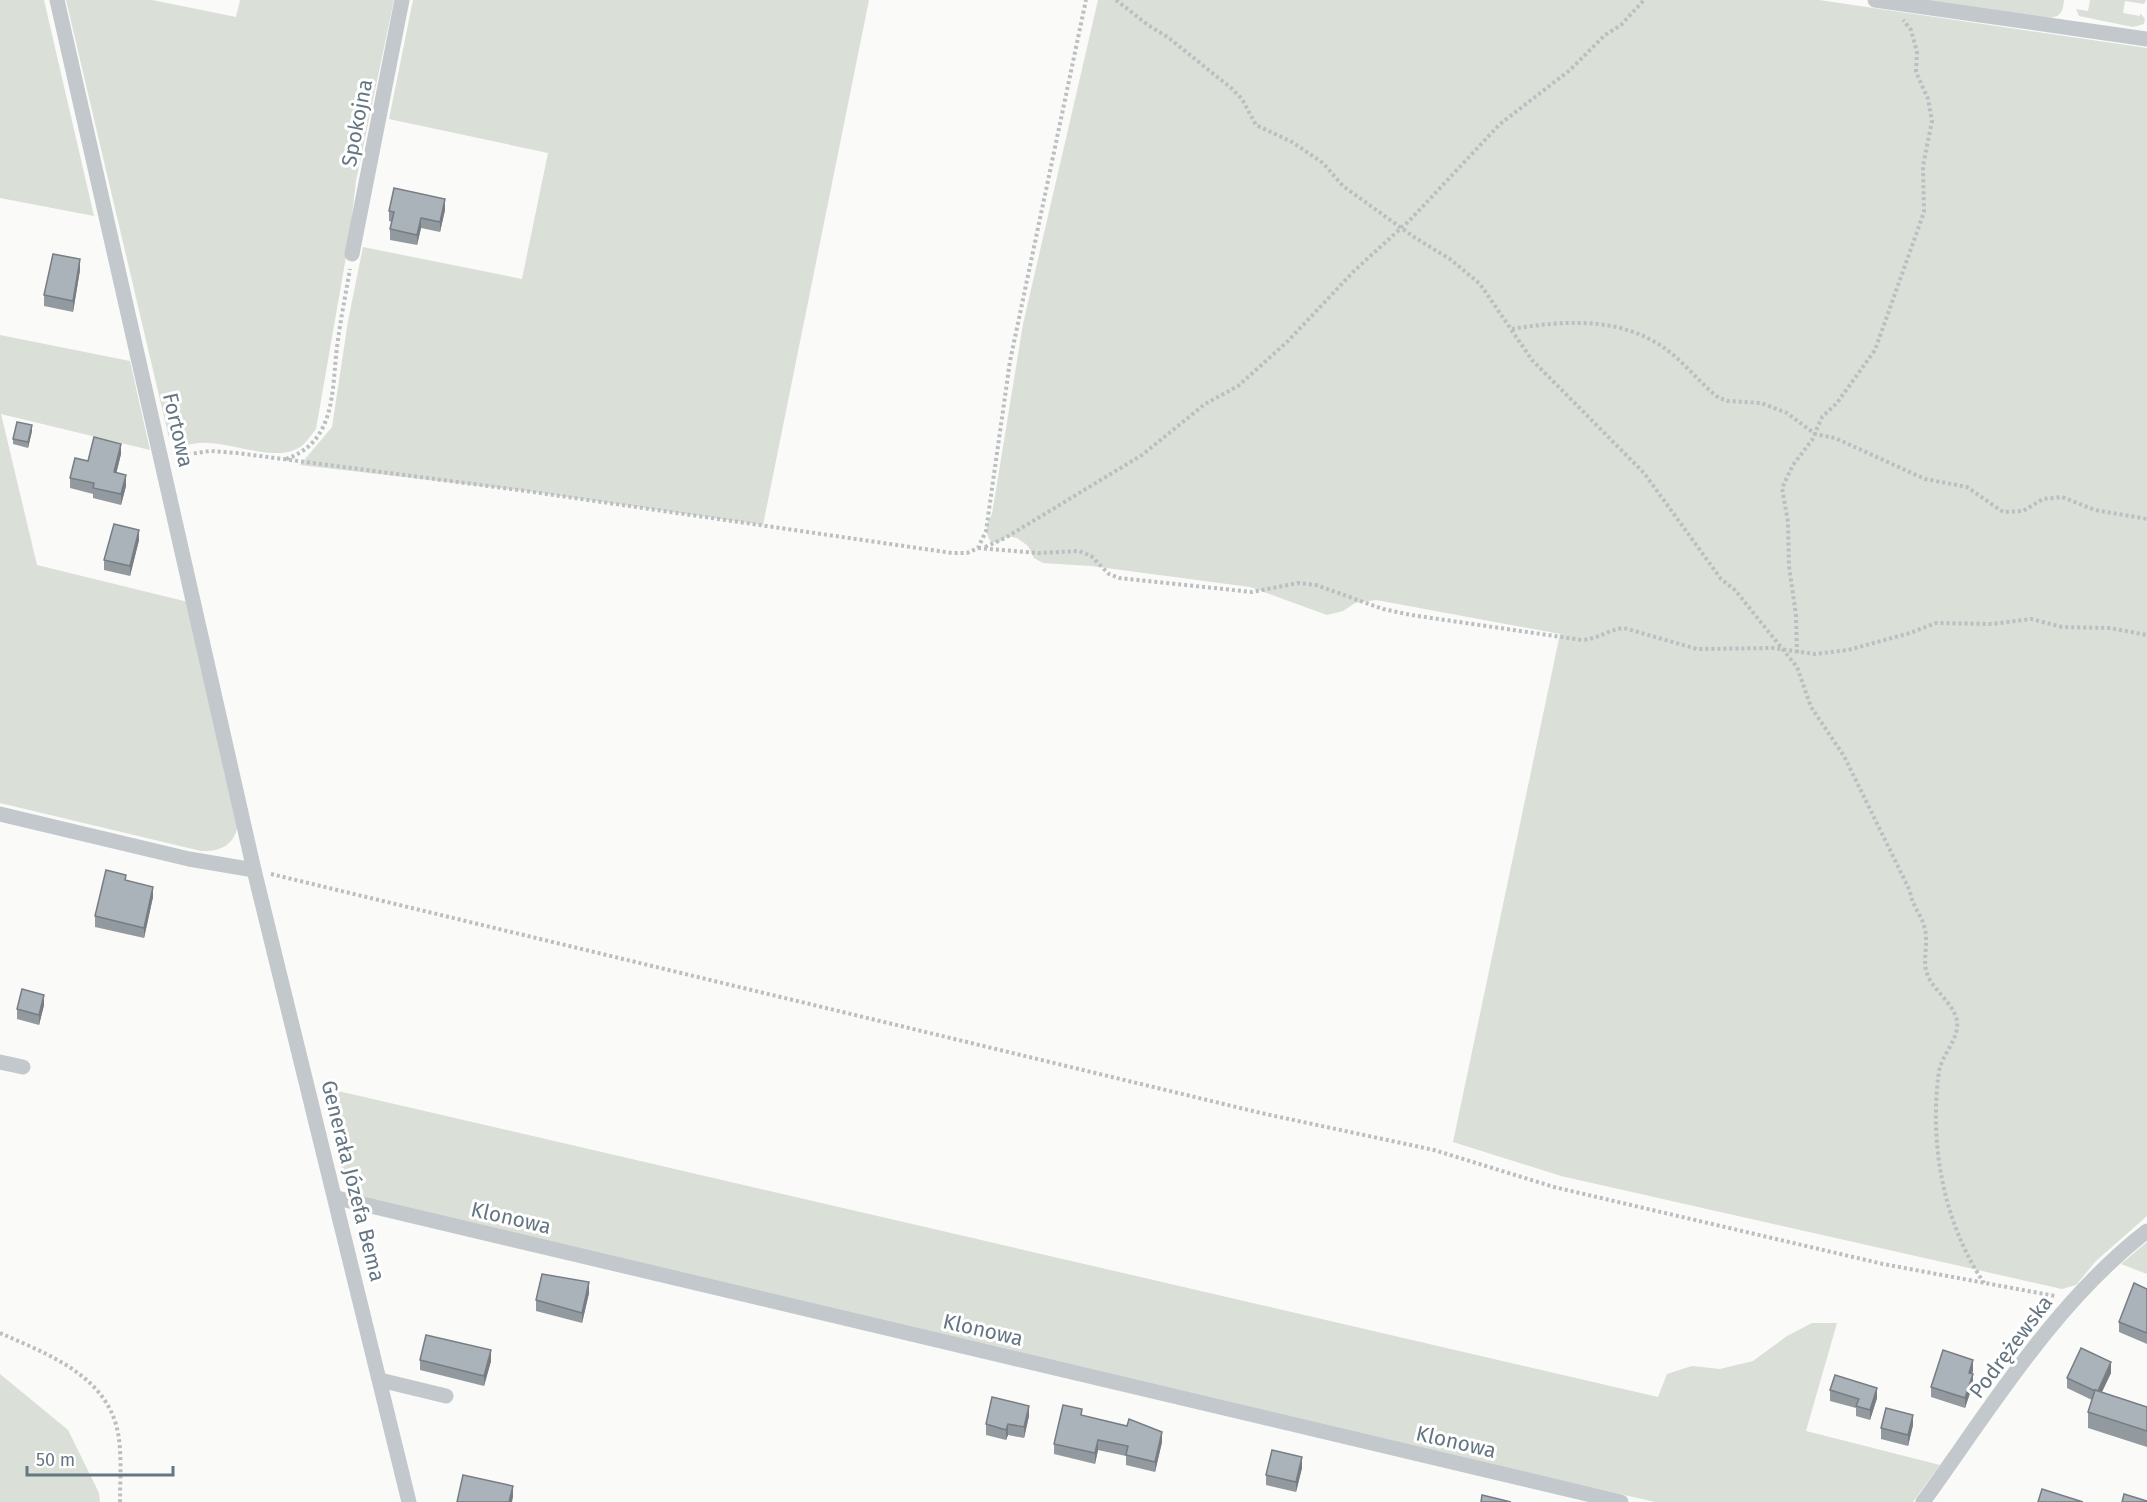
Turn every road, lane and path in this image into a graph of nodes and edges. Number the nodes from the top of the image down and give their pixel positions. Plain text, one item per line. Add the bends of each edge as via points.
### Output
1 (57, 0) edge
2 (402, 0) edge
3 (1086, 0) edge
4 (1116, 0) edge
5 (1644, 0) edge
6 (1875, 0) edge
7 (1898, 3) junction
8 (2147, 39) edge
9 (1402, 228) junction
10 (352, 254) joint
11 (1512, 329) junction
12 (1815, 434) junction
13 (163, 459) junction
14 (283, 460) junction
15 (2147, 519) edge
16 (978, 548) junction
17 (2147, 635) edge
18 (1785, 651) junction
19 (1797, 653) junction
20 (0, 814) edge
21 (255, 870) junction
22 (0, 1062) edge
23 (22, 1067) dead end
24 (337, 1198) junction
25 (2147, 1231) edge
26 (1984, 1283) junction
27 (2073, 1300) junction
28 (0, 1333) edge
29 (380, 1380) junction
30 (446, 1396) dead end
31 (120, 1502) edge
32 (409, 1502) edge
33 (1621, 1502) edge
34 (1923, 1502) edge

1 - 13 street, Fortowa
2 - 10 street, Spokojna
3 - 16 path via 1010,361 986,531
4 - 9 path via 1231,88 1256,125 1323,163 1343,186
5 - 9 path via 1621,26 1605,35 1570,70 1500,124
6 - 7 street
7 - 8 street
7 - 12 path via 1898,13 1911,30 1917,72 1932,121 1923,166 1924,212 1875,350 1837,403 1822,417
9 - 11 path via 1480,284
9 - 16 path via 1238,386 1205,404 1142,455 1005,538
10 - 14 path via 330,413 308,449
11 - 12 path via 1586,322 1647,336 1719,398 1761,403 1781,410
11 - 18 path via 1549,379 1644,473 1721,579 1735,590
12 - 15 path via 1835,438 1925,479 1967,487 2003,512 2023,511 2043,499 2062,497 2095,510
12 - 19 path via 1782,488
13 - 14 path via 210,451
13 - 21 street, Fortowa
14 - 16 path via 952,553
16 - 18 path via 1039,553 1079,551 1091,556 1109,574 1149,583 1252,592 1307,584 1411,615 1559,637 1596,639 1624,628 1697,649
17 - 19 path via 2110,628 2062,627 2031,619 1992,624 1945,622 1848,650
18 - 19 path
18 - 26 path via 1797,667 1811,707 1844,756 1910,891 1925,929 1924,964 1929,979 1956,1019 1957,1028 1942,1058 1938,1079 1935,1152 1956,1230
20 - 21 street via 189,859
21 - 24 street, Generała Józefa Bema
21 - 26 path via 1261,1113 1434,1150 1554,1187 1883,1264
22 - 23 street
24 - 29 street, Generała Józefa Bema
24 - 33 street, Klonowa
25 - 27 street, Podrężewska
26 - 27 path
27 - 34 street, Podrężewska
28 - 31 path via 74,1369 92,1384 108,1406 118,1432
29 - 30 street
29 - 32 street, Generała Józefa Bema

